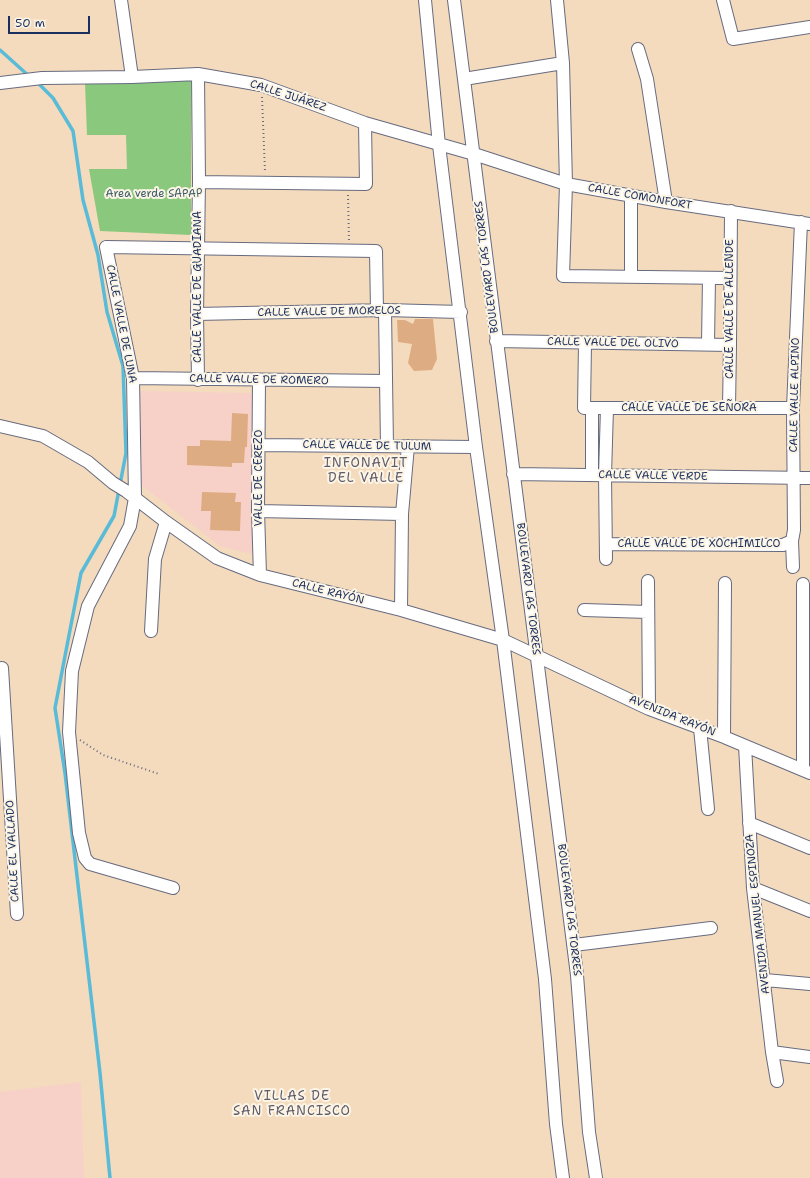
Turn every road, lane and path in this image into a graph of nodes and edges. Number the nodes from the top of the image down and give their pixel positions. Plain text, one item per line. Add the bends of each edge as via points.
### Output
1 (121, 0) edge
2 (425, 0) edge
3 (454, 0) edge
4 (557, 0) edge
5 (723, 0) edge
6 (810, 27) edge
7 (638, 48) dead end
8 (563, 63) junction
9 (198, 74) junction
10 (132, 77) junction
11 (464, 79) junction
12 (0, 83) edge
13 (261, 86) junction
14 (365, 123) junction
15 (439, 145) junction
16 (474, 154) junction
17 (199, 182) junction
18 (265, 183) junction
19 (348, 184) junction
20 (566, 184) junction
21 (631, 196) junction
22 (666, 202) junction
23 (731, 211) junction
24 (806, 223) edge
25 (198, 249) junction
26 (350, 251) junction
27 (631, 276) junction
28 (710, 278) junction
29 (730, 278) junction
30 (381, 310) junction
31 (461, 312) junction
32 (197, 314) junction
33 (496, 341) junction
34 (585, 343) junction
35 (708, 344) junction
36 (730, 345) junction
37 (133, 378) junction
38 (198, 380) junction
39 (259, 380) junction
40 (386, 381) junction
41 (588, 408) junction
42 (607, 408) junction
43 (729, 408) junction
44 (793, 408) junction
45 (0, 426) edge
46 (259, 445) junction
47 (387, 446) junction
48 (408, 446) junction
49 (476, 447) junction
50 (513, 474) junction
51 (592, 475) junction
52 (605, 475) junction
53 (794, 478) junction
54 (810, 478) edge
55 (131, 495) junction
56 (258, 511) junction
57 (402, 514) junction
58 (166, 522) junction
59 (792, 541) junction
60 (607, 544) junction
61 (606, 559) dead end
62 (793, 567) dead end
63 (260, 575) junction
64 (648, 581) dead end
65 (725, 583) dead end
66 (803, 584) dead end
67 (401, 610) junction
68 (584, 610) dead end
69 (648, 612) junction
70 (151, 631) dead end
71 (503, 640) junction
72 (536, 655) junction
73 (2, 668) dead end
74 (649, 709) junction
75 (700, 728) junction
76 (69, 732) junction
77 (724, 737) junction
78 (745, 746) junction
79 (807, 772) edge
80 (159, 774) dead end
81 (5, 798) edge
82 (708, 809) dead end
83 (749, 822) junction
84 (810, 848) edge
85 (173, 888) dead end
86 (754, 888) junction
87 (810, 911) edge
88 (17, 914) dead end
89 (712, 928) dead end
90 (574, 945) junction
91 (765, 980) junction
92 (810, 984) edge
93 (772, 1052) junction
94 (810, 1057) edge
95 (777, 1081) dead end
96 (563, 1178) edge
97 (596, 1178) edge

1 - 10 street
2 - 15 street
3 - 11 street, BOULEVARD LAS TORRES
4 - 8 street
5 - 6 street via 733,39
7 - 22 street via 647,79
8 - 11 street
8 - 20 street
9 - 10 street, CALLE JUÁREZ
9 - 13 street, CALLE JUÁREZ
9 - 17 street, CALLE VALLE DE GUADIANA
10 - 12 street, CALLE JUÁREZ via 42,78
11 - 16 street, BOULEVARD LAS TORRES
13 - 14 street, CALLE JUÁREZ
13 - 18 path
14 - 15 street, CALLE JUÁREZ
14 - 19 street via 366,184
15 - 16 street, CALLE JUÁREZ
15 - 31 street
16 - 20 street, CALLE COMONFORT
16 - 33 street, BOULEVARD LAS TORRES
17 - 18 street
17 - 25 street, CALLE VALLE DE GUADIANA
18 - 19 street
19 - 26 path
20 - 21 street, CALLE COMONFORT
20 - 27 street via 563,276
21 - 22 street, CALLE COMONFORT
21 - 27 street
22 - 23 street, CALLE COMONFORT
23 - 24 street, CALLE COMONFORT
23 - 29 street, CALLE VALLE DE ALLENDE
24 - 44 street, CALLE VALLE ALPINO
25 - 26 street
25 - 32 street, CALLE VALLE DE GUADIANA
25 - 37 street, CALLE VALLE DE LUNA via 106,247
26 - 30 street via 376,251
27 - 28 street
28 - 29 street
28 - 35 street
29 - 36 street, CALLE VALLE DE ALLENDE
30 - 31 street, CALLE VALLE DE MORELOS
30 - 32 street, CALLE VALLE DE MORELOS
30 - 40 street
31 - 49 street
32 - 38 street, CALLE VALLE DE GUADIANA
33 - 34 street, CALLE VALLE DEL OLIVO
33 - 50 street, BOULEVARD LAS TORRES
34 - 35 street, CALLE VALLE DEL OLIVO
34 - 41 street
35 - 36 street, CALLE VALLE DEL OLIVO
36 - 43 street, CALLE VALLE DE ALLENDE
37 - 38 street, CALLE VALLE DE ROMERO
37 - 55 street, CALLE VALLE DE LUNA
38 - 39 street, CALLE VALLE DE ROMERO
39 - 40 street, CALLE VALLE DE ROMERO
39 - 46 street, VALLE DE CEREZO
40 - 47 street
41 - 42 street, CALLE VALLE DE SEÑORA
41 - 51 street
42 - 43 street, CALLE VALLE DE SEÑORA
42 - 52 street
43 - 44 street, CALLE VALLE DE SEÑORA
44 - 53 street, CALLE VALLE ALPINO
45 - 55 street, CALLE RAYÓN via 43,436 88,462 113,484
46 - 47 street, CALLE VALLE DE TULUM
46 - 56 street, VALLE DE CEREZO
47 - 48 street, CALLE VALLE DE TULUM
48 - 49 street, CALLE VALLE DE TULUM
48 - 57 street
49 - 71 street
50 - 51 street, CALLE VALLE VERDE
50 - 72 street, BOULEVARD LAS TORRES
51 - 52 street, CALLE VALLE VERDE
52 - 53 street, CALLE VALLE VERDE
52 - 60 street
53 - 54 street, CALLE VALLE VERDE
53 - 59 street, CALLE VALLE ALPINO
55 - 58 street, CALLE RAYÓN
55 - 76 street, CALLE VALLE DE LUNA via 130,526 88,606 72,671
56 - 57 street
56 - 63 street, VALLE DE CEREZO
57 - 67 street
58 - 63 street, CALLE RAYÓN via 217,558
58 - 70 street via 155,559
59 - 60 street, CALLE VALLE DE XOCHIMILCO via 783,545
59 - 62 street, CALLE VALLE ALPINO
60 - 61 street
63 - 67 street, CALLE RAYÓN
64 - 69 street
65 - 77 street
66 - 79 street
67 - 71 street, CALLE RAYÓN
68 - 69 street
69 - 74 street
71 - 72 street, CALLE RAYÓN
71 - 96 street via 545,979 556,1124
72 - 74 street, AVENIDA RAYÓN
72 - 90 street, BOULEVARD LAS TORRES
73 - 81 street, CALLE EL VALLADO
74 - 75 street, AVENIDA RAYÓN
75 - 77 street, AVENIDA RAYÓN
75 - 82 street
76 - 80 path via 103,755
76 - 85 street, CALLE VALLE DE LUNA via 79,833 85,858 90,864
77 - 78 street, AVENIDA RAYÓN
78 - 79 street, AVENIDA RAYÓN
78 - 83 street, AVENIDA MANUEL ESPINOZA
81 - 88 street, CALLE EL VALLADO
83 - 84 street
83 - 86 street, AVENIDA MANUEL ESPINOZA
86 - 87 street
86 - 91 street, AVENIDA MANUEL ESPINOZA
89 - 90 street
90 - 97 street, BOULEVARD LAS TORRES via 589,1132
91 - 92 street
91 - 93 street, AVENIDA MANUEL ESPINOZA
93 - 94 street
93 - 95 street, AVENIDA MANUEL ESPINOZA

